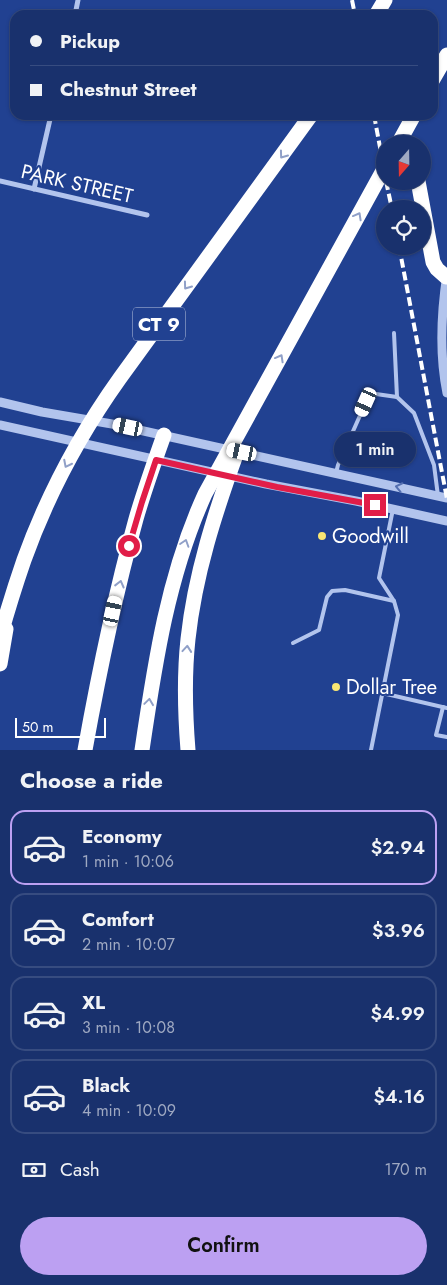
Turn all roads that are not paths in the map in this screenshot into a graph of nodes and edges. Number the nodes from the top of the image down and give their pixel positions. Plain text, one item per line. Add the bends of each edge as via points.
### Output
1 (447, 55) edge
2 (438, 71) edge
3 (50, 120) edge
4 (307, 120) edge
5 (407, 120) edge
6 (411, 120) edge
7 (403, 135) edge
8 (409, 135) edge
9 (0, 182) edge
10 (376, 184) edge
11 (34, 188) junction
12 (420, 190) edge
13 (148, 215) dead end
14 (447, 275) edge
15 (394, 334) dead end
16 (447, 393) edge
17 (397, 397) junction
18 (256, 401) junction
19 (0, 402) edge
20 (0, 426) edge
21 (164, 435) junction
22 (156, 460) junction
23 (336, 474) junction
24 (443, 497) edge
25 (393, 509) junction
26 (447, 521) edge
27 (394, 601) junction
28 (8, 610) junction
29 (0, 637) edge
30 (292, 643) dead end
31 (0, 664) edge
32 (382, 693) junction
33 (445, 708) edge
34 (185, 711) junction
35 (447, 737) edge
36 (85, 750) edge
37 (142, 750) edge
38 (188, 750) edge
39 (192, 750) edge
40 (371, 750) edge

1 - 2 highway
3 - 11 street
4 -> 28 highway, CT 9 via 94,415 41,517
5 - 8 highway
6 - 7 highway
9 - 11 street, PARK STREET
18 -> 10 highway
11 - 13 street, PARK STREET
12 - 14 highway via 433,262
14 - 16 street via 441,326
15 - 17 lane
17 - 23 lane via 376,394 366,402
17 - 24 lane via 414,413
34 -> 18 highway via 188,641 199,572 219,502
37 -> 18 highway via 163,622 188,533 205,494
19 - 21 street
20 - 22 street
21 - 22 highway
21 - 23 street
22 - 25 street
36 -> 22 highway via 118,592
24 -> 23 street
25 - 26 street
25 - 27 lane via 379,578
27 - 30 lane via 345,590 332,591 327,597 319,630
27 - 32 lane via 398,615
28 - 29 highway, CT 9
28 - 31 highway
32 - 33 lane
32 - 40 lane
33 - 35 lane via 436,735
34 - 38 highway
34 - 39 highway

